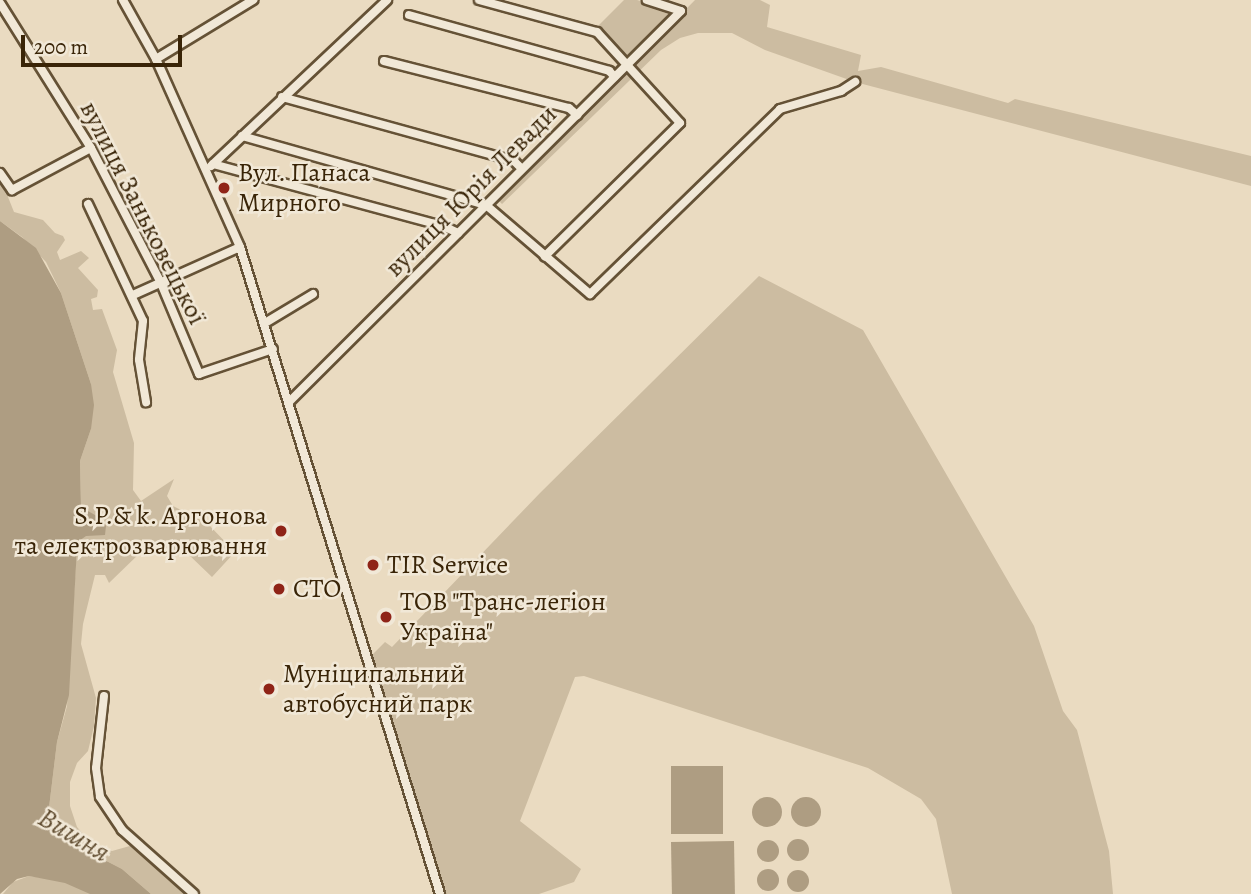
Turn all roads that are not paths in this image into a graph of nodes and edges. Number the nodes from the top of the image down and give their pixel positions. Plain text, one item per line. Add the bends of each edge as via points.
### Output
1 (123, 0) edge
2 (253, 0) edge
3 (387, 0) edge
4 (479, 0) edge
5 (647, 0) edge
6 (0, 3) edge
7 (409, 16) dead end
8 (156, 59) junction
9 (384, 61) dead end
10 (627, 65) junction
11 (615, 77) junction
12 (855, 82) dead end
13 (282, 97) junction
14 (577, 115) junction
15 (242, 136) junction
16 (92, 148) junction
17 (210, 167) junction
18 (522, 169) junction
19 (0, 173) edge
20 (88, 204) dead end
21 (486, 205) junction
22 (458, 233) junction
23 (240, 247) junction
24 (545, 256) junction
25 (160, 281) junction
26 (313, 294) dead end
27 (133, 295) junction
28 (265, 323) junction
29 (273, 349) junction
30 (290, 401) junction
31 (146, 402) dead end
32 (104, 696) dead end
33 (194, 894) edge
34 (440, 894) edge

1 - 8 street
2 - 8 street
3 - 13 street
4 - 10 street via 589,28
5 - 10 street, вулиця Юрія Левади via 681,11
6 - 16 street, вулиця Заньковецької
7 - 11 street via 609,71
8 - 17 street
9 - 14 street via 569,107
10 - 11 street, вулиця Юрія Левади
10 - 24 street via 680,123
11 - 14 street, вулиця Юрія Левади
12 - 24 street via 841,91 780,109 590,294
13 - 15 street
13 - 18 street via 514,161
14 - 18 street, вулиця Юрія Левади
15 - 17 street
15 - 21 street
16 - 19 street via 12,190
16 - 25 street, вулиця Заньковецької
17 - 22 street
17 - 23 street
18 - 21 street, вулиця Юрія Левади
20 - 27 street
21 - 22 street, вулиця Юрія Левади
21 - 24 street
22 - 30 street, вулиця Юрія Левади
23 - 25 street
23 - 28 street
25 - 27 street
25 - 29 street, вулиця Заньковецької via 199,374
26 - 28 street
27 - 31 street via 143,321 139,360
28 - 29 street
29 - 30 street
30 - 34 street
32 - 33 street via 96,776 100,797 122,830

